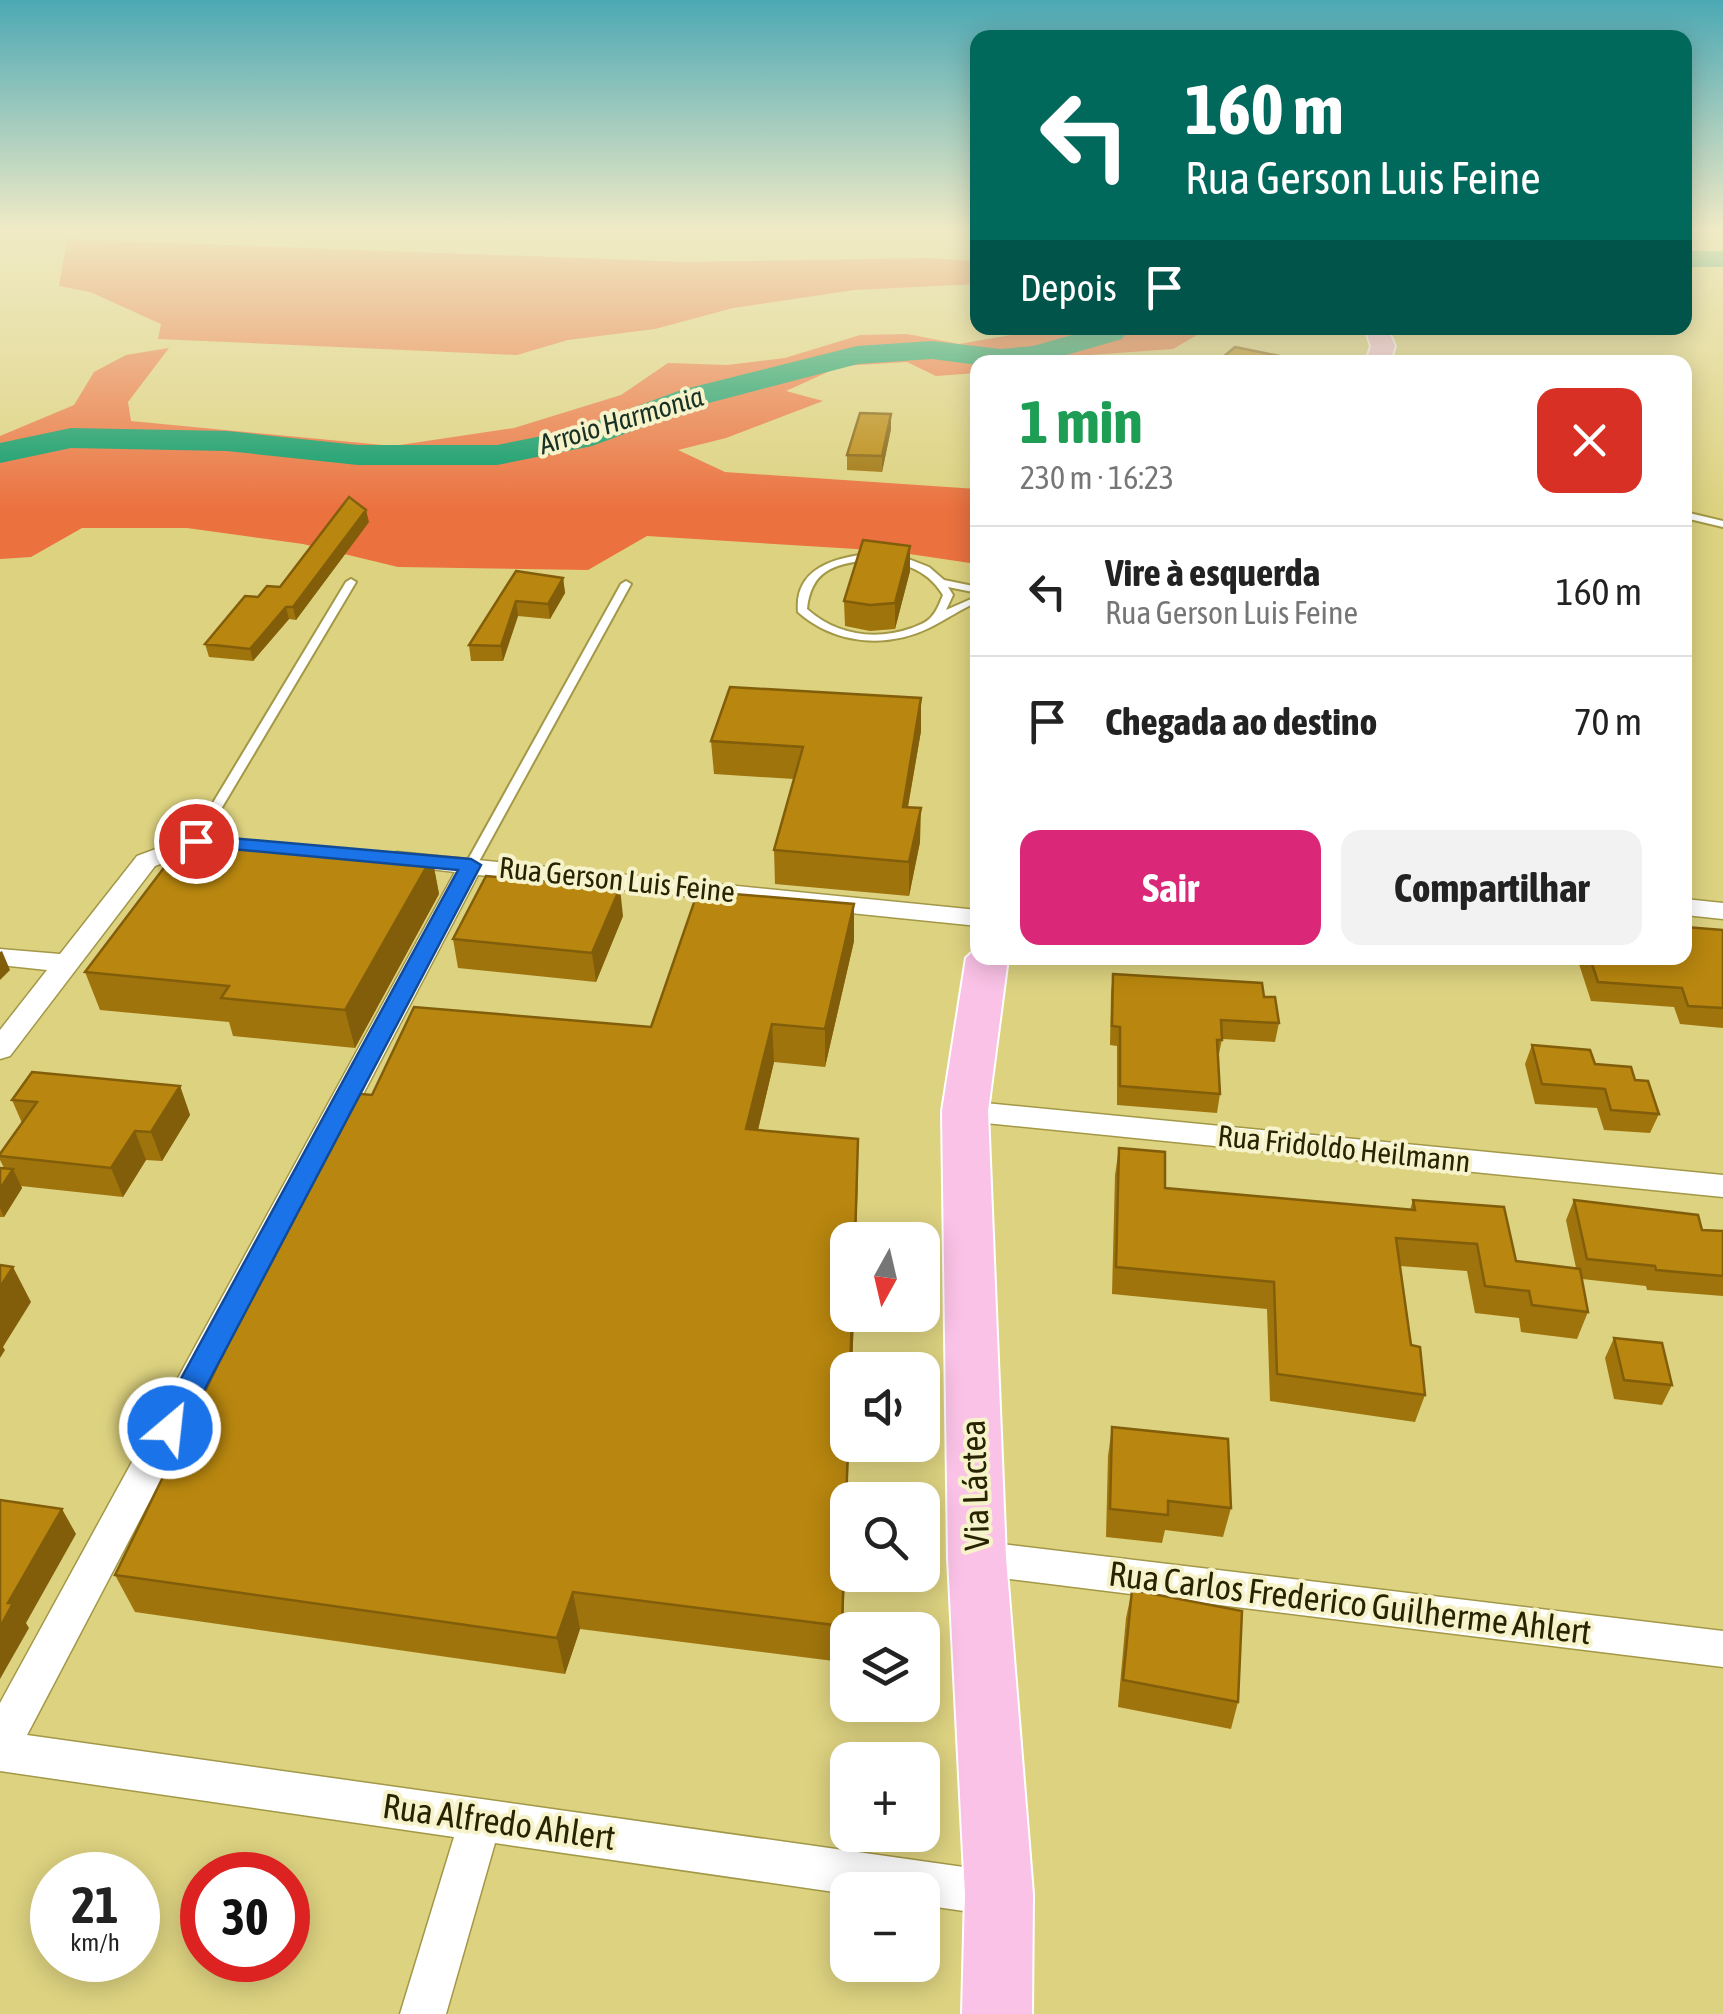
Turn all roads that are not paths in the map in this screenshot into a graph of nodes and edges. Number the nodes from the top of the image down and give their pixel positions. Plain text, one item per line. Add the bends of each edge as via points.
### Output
1 (1692, 517) edge
2 (1723, 524) edge
3 (351, 582) dead end
4 (944, 582) junction
5 (626, 584) dead end
6 (970, 588) edge
7 (970, 602) edge
8 (936, 619) junction
9 (196, 841) junction
10 (235, 844) edge
11 (373, 856) edge
12 (471, 865) junction
13 (1692, 909) edge
14 (1723, 911) edge
15 (970, 917) edge
16 (0, 957) edge
17 (66, 963) junction
18 (986, 965) edge
19 (0, 1049) edge
20 (965, 1111) junction
21 (1723, 1186) edge
22 (976, 1558) junction
23 (1723, 1649) edge
24 (0, 1748) edge
25 (480, 1820) junction
26 (998, 1894) junction
27 (423, 2014) edge
28 (998, 2014) edge

1 - 2 lane
3 - 9 lane
4 - 6 lane
4 - 8 lane via 948,595
4 - 8 lane via 916,564 851,560 815,574 803,597 802,610 812,621 850,636 898,635
5 - 12 lane
7 - 8 lane
9 - 10 street
9 - 17 street via 146,862
11 - 12 street, Rua Gerson Luis Feine
12 - 15 street, Rua Gerson Luis Feine
12 - 24 street
13 - 14 street
16 - 17 street
17 - 19 street
18 - 20 main road, Via Láctea
20 - 21 street, Rua Fridoldo Heilmann
20 - 22 main road, Via Láctea
22 - 23 street, Rua Carlos Frederico Guilherme Ahlert
22 - 26 main road, Via Láctea
24 - 25 street, Rua Alfredo Ahlert
25 - 26 street, Rua Alfredo Ahlert
25 - 27 street
26 - 28 main road, Via Láctea

